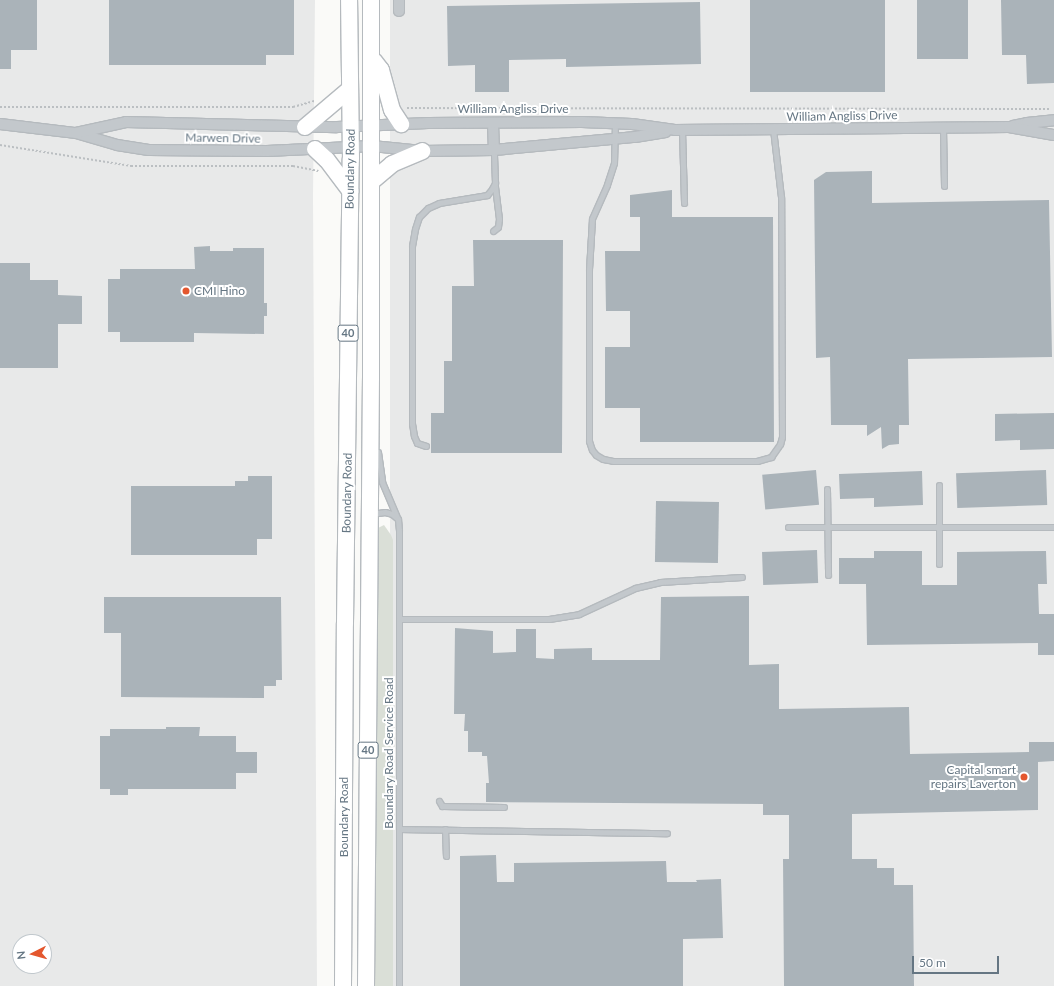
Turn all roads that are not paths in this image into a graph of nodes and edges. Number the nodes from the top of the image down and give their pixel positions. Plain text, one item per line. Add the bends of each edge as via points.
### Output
1 (349, 0) edge
2 (371, 0) edge
3 (399, 0) edge
4 (399, 11) dead end
5 (372, 58) junction
6 (350, 89) junction
7 (1054, 120) edge
8 (493, 122) junction
9 (616, 123) junction
10 (0, 124) edge
11 (401, 124) junction
12 (305, 127) junction
13 (351, 127) junction
14 (371, 127) junction
15 (1009, 127) junction
16 (943, 128) junction
17 (773, 129) junction
18 (679, 130) junction
19 (76, 133) junction
20 (1054, 135) edge
21 (615, 139) junction
22 (372, 146) junction
23 (351, 147) junction
24 (315, 149) junction
25 (494, 150) junction
26 (422, 151) junction
27 (372, 181) junction
28 (495, 183) junction
29 (944, 186) dead end
30 (350, 192) junction
31 (684, 202) dead end
32 (493, 231) dead end
33 (372, 378) junction
34 (376, 401) dead end
35 (378, 445) dead end
36 (426, 446) dead end
37 (939, 485) dead end
38 (827, 489) dead end
39 (370, 514) junction
40 (347, 518) junction
41 (398, 519) junction
42 (788, 527) dead end
43 (827, 527) junction
44 (939, 527) junction
45 (1054, 527) edge
46 (940, 564) dead end
47 (828, 575) dead end
48 (742, 577) dead end
49 (399, 619) junction
50 (439, 802) dead end
51 (504, 807) dead end
52 (399, 829) junction
53 (445, 829) junction
54 (667, 833) dead end
55 (446, 856) dead end
56 (343, 986) edge
57 (366, 986) edge
58 (399, 986) edge

1 - 6 main road, Boundary Road / 40
2 - 5 main road, Boundary Road / 40
3 - 4 street
5 - 11 main road via 380,70 389,103
5 - 14 main road, Boundary Road / 40
6 - 12 main road
6 - 13 main road, Boundary Road / 40
7 - 15 street, William Angliss Drive
8 - 9 street, William Angliss Drive
8 - 11 street, William Angliss Drive
8 - 25 street
9 - 18 street, William Angliss Drive
9 - 21 lane
10 - 19 street, Marwen Drive
11 - 14 street, William Angliss Drive
12 - 13 street, Marwen Drive
12 - 19 street, Marwen Drive via 126,122
13 - 14 street, William Angliss Drive
13 - 23 main road, Boundary Road / 40
14 - 22 main road, Boundary Road / 40
15 - 16 street, William Angliss Drive
15 - 20 street, William Angliss Drive
16 - 17 street, William Angliss Drive
16 - 29 lane
17 - 18 street, William Angliss Drive
17 - 21 lane via 781,197 782,437 771,457 757,461 613,461 602,459 592,450 589,441 588,388 592,219 614,163
18 - 21 street, William Angliss Drive
18 - 31 lane
19 - 24 street, Marwen Drive via 117,145 148,150 267,152
21 - 25 street, William Angliss Drive
22 - 23 street, Marwen Drive
22 - 26 street, William Angliss Drive
22 - 27 main road, Boundary Road / 40
23 - 24 street, Marwen Drive
23 - 30 main road, Boundary Road / 40
24 - 30 main road via 327,160
25 - 26 street, William Angliss Drive
25 - 28 lane
26 - 27 main road via 392,164
27 - 33 main road, Boundary Road / 40
28 - 32 lane via 499,219 498,227
28 - 36 lane via 487,195 445,202 428,208 419,217 414,229 412,424 417,443
30 - 40 main road, Boundary Road / 40
33 - 34 lane
33 - 39 main road, Boundary Road / 40
35 - 41 lane, Boundary Road Service Road via 382,482
37 - 44 lane
38 - 43 lane
39 - 40 main road
39 - 41 lane via 385,512
39 - 57 main road, Boundary Road / 40
40 - 56 main road, Boundary Road / 40
41 - 49 lane, Boundary Road Service Road
42 - 43 lane
43 - 44 lane
43 - 47 lane
44 - 45 lane
44 - 46 lane
48 - 49 lane via 660,582 635,588 579,614 549,619
49 - 52 lane, Boundary Road Service Road
50 - 51 lane via 442,806
52 - 53 lane
52 - 58 lane, Boundary Road Service Road
53 - 54 lane
53 - 55 lane

